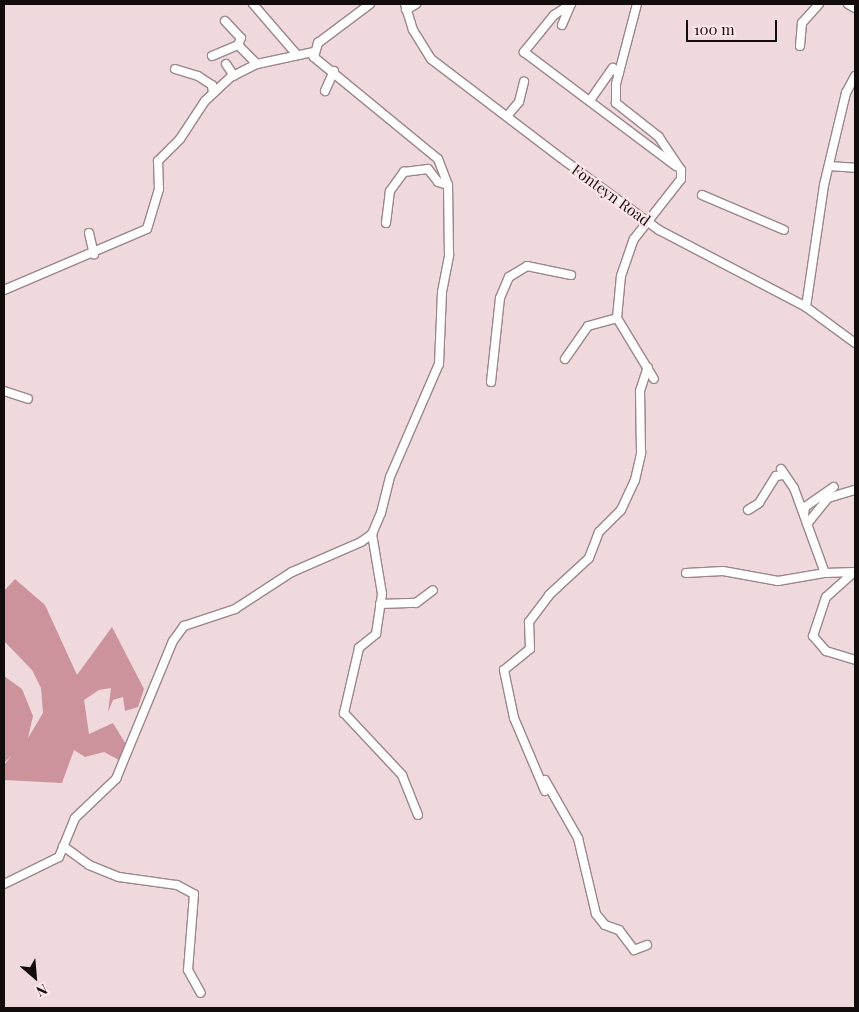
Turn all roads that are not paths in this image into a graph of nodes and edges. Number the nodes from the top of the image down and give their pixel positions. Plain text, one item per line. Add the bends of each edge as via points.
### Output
1 (253, 4) edge
2 (370, 4) edge
3 (416, 4) edge
4 (637, 4) edge
5 (818, 4) edge
6 (848, 4) edge
7 (406, 7) edge
8 (855, 8) edge
9 (225, 21) dead end
10 (562, 25) dead end
11 (238, 45) junction
12 (800, 46) dead end
13 (313, 52) junction
14 (297, 55) junction
15 (212, 56) dead end
16 (226, 64) dead end
17 (257, 64) junction
18 (176, 69) dead end
19 (334, 71) junction
20 (619, 74) junction
21 (234, 76) junction
22 (855, 76) edge
23 (524, 82) dead end
24 (325, 91) dead end
25 (213, 93) junction
26 (591, 99) junction
27 (508, 115) junction
28 (829, 166) junction
29 (855, 168) edge
30 (682, 170) junction
31 (448, 185) junction
32 (702, 195) dead end
33 (386, 222) dead end
34 (648, 222) junction
35 (784, 230) dead end
36 (89, 234) dead end
37 (94, 254) junction
38 (571, 274) dead end
39 (4, 290) edge
40 (806, 307) junction
41 (618, 318) junction
42 (855, 343) edge
43 (566, 359) dead end
44 (648, 367) junction
45 (654, 379) dead end
46 (491, 382) dead end
47 (4, 392) edge
48 (28, 399) dead end
49 (834, 486) dead end
50 (855, 490) edge
51 (748, 510) dead end
52 (807, 524) junction
53 (372, 534) junction
54 (855, 572) edge
55 (686, 573) dead end
56 (825, 573) junction
57 (433, 590) dead end
58 (380, 604) junction
59 (855, 660) edge
60 (531, 754) junction
61 (545, 791) dead end
62 (418, 815) dead end
63 (63, 846) junction
64 (4, 884) edge
65 (647, 945) dead end
66 (201, 993) dead end

1 - 14 street
2 - 13 street via 338,25
3 - 7 street
4 - 20 street
5 - 12 street via 802,23
6 - 8 street
7 - 27 street, Fonteyn Road via 412,30 432,59
9 - 11 street via 241,38
10 - 26 street via 571,4 554,15 524,52
11 - 15 street
11 - 17 street
13 - 14 street
13 - 19 street
14 - 17 street
16 - 21 street
17 - 21 street
18 - 25 street via 198,76 212,85
19 - 24 street
19 - 31 street via 438,159
20 - 26 street via 613,68
20 - 30 street via 616,103 659,136
21 - 25 street
22 - 28 street via 846,93
23 - 27 street via 519,102
25 - 37 street via 158,161 159,189 146,229
26 - 30 street
27 - 34 street, Fonteyn Road
28 - 29 street
28 - 40 street
30 - 34 street via 681,179
31 - 33 street via 438,182 428,168 404,172 390,191
31 - 53 street via 449,255 442,292 439,364 390,477
32 - 35 street
34 - 40 street, Fonteyn Road
34 - 41 street via 634,239 621,276
36 - 37 street
37 - 39 street via 65,262
38 - 46 street via 527,266 509,277 500,298
40 - 42 street, Fonteyn Road
41 - 43 street via 588,326
41 - 44 street
44 - 45 street
44 - 60 street via 640,391 641,453 635,480 621,510 599,532 589,558 549,595 529,622 530,649 504,670 514,718
47 - 48 street
49 - 52 street via 805,507
50 - 52 street via 828,498
51 - 52 street via 759,503 782,472 794,488
52 - 56 street
53 - 58 street
53 - 63 street via 280,578 235,609 184,626 173,641 116,779 75,818
54 - 56 street
54 - 59 street via 826,597 813,636 826,650
55 - 56 street via 723,571 778,581
57 - 58 street via 416,603
58 - 62 street via 376,634 358,648 344,713 402,775
60 - 61 street
60 - 65 street via 578,838 596,914 605,925 619,930 634,950
63 - 64 street via 59,857
63 - 66 street via 89,865 118,877 177,885 194,894 188,970

